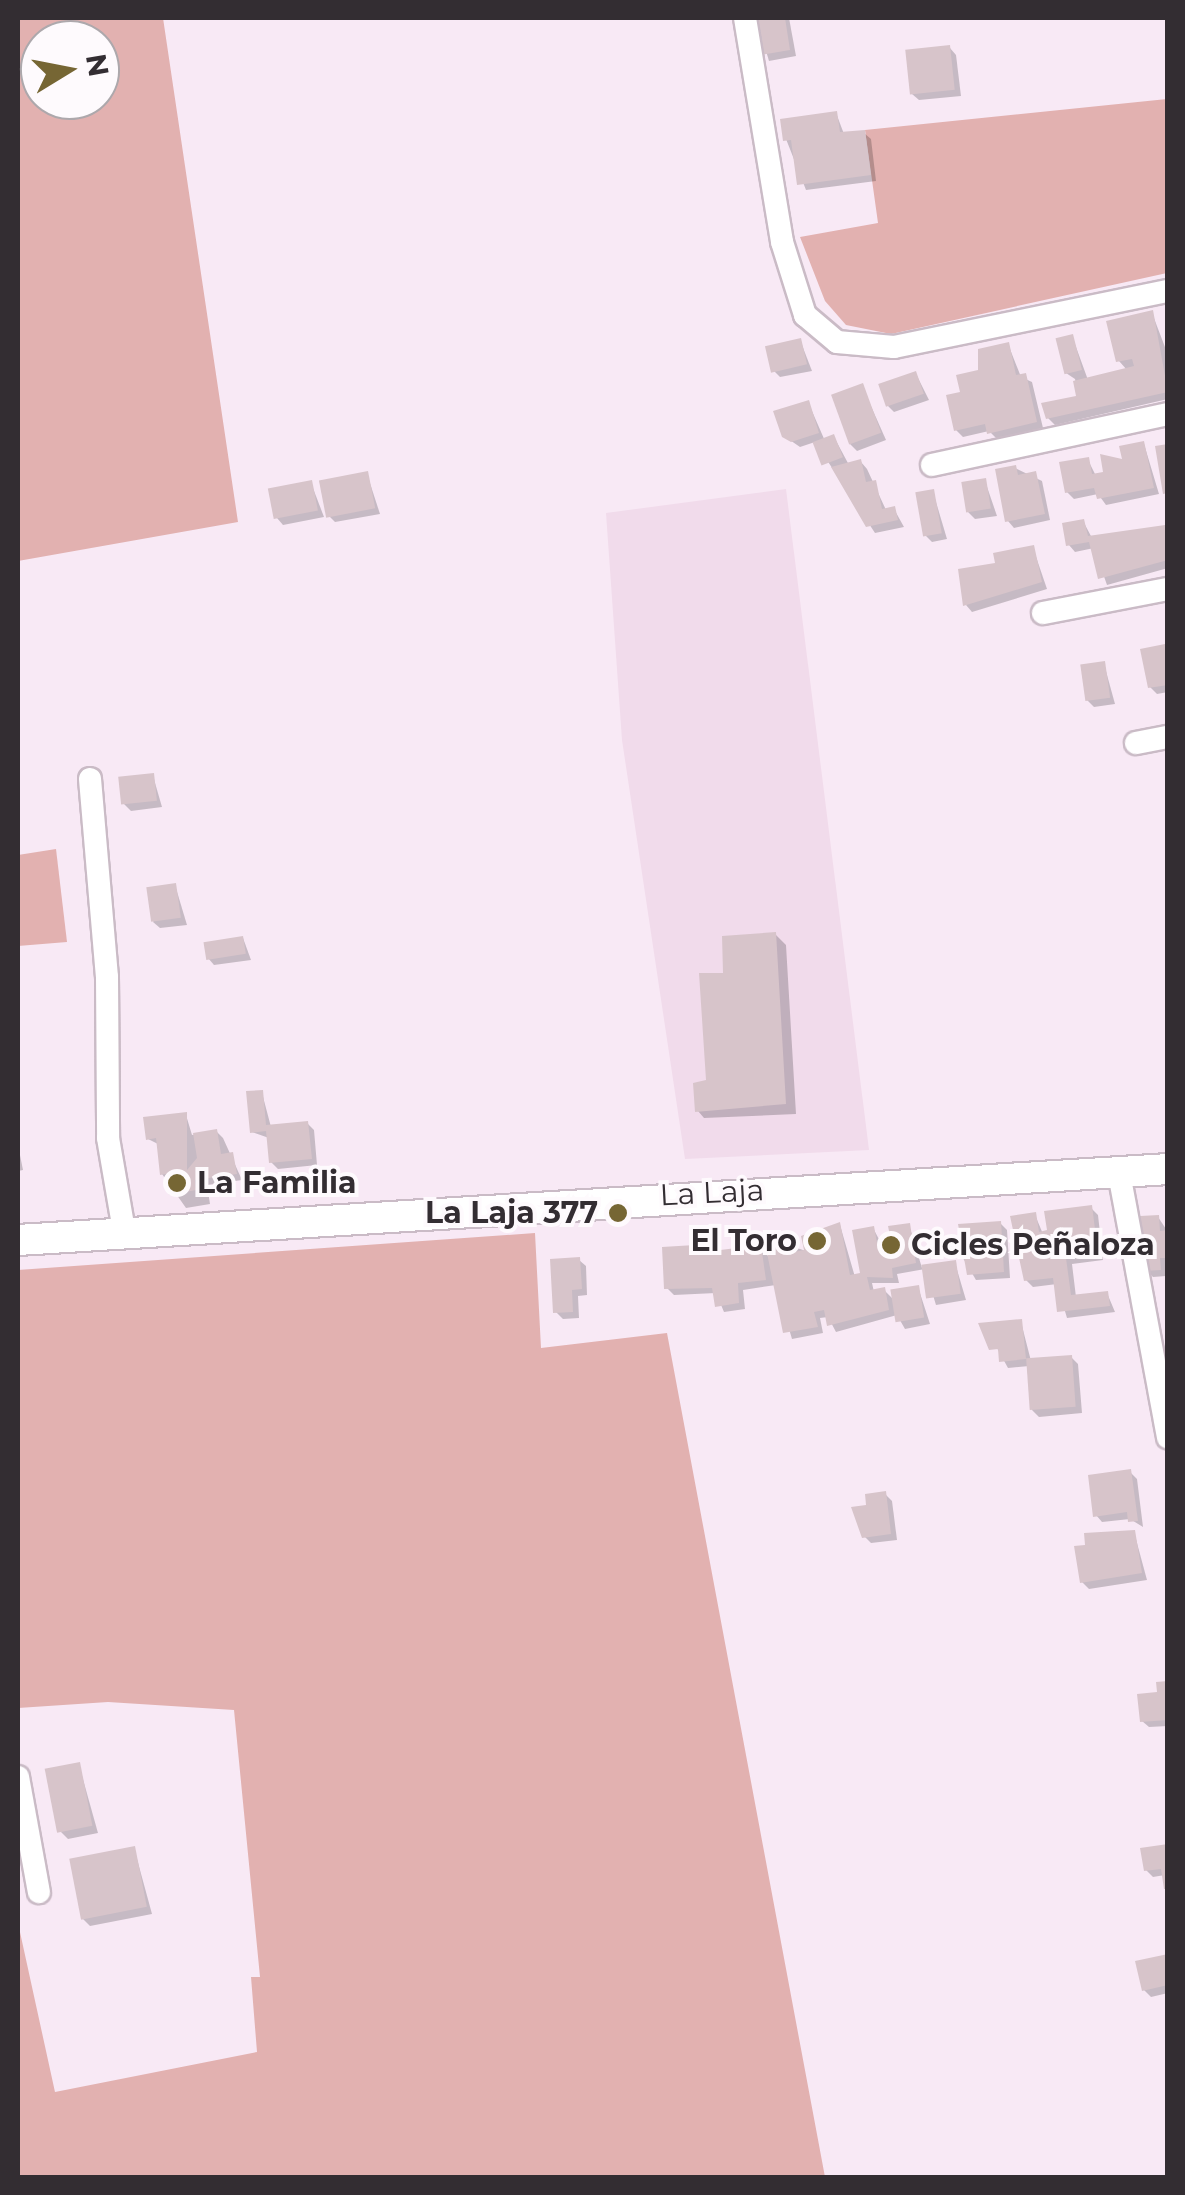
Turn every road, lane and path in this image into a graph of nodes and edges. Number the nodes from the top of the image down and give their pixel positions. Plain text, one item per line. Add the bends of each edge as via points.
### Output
1 (745, 18) edge
2 (1168, 292) edge
3 (1168, 414) edge
4 (932, 465) dead end
5 (1168, 588) edge
6 (1043, 613) dead end
7 (1168, 737) edge
8 (1136, 743) dead end
9 (90, 779) dead end
10 (1168, 1169) edge
11 (1119, 1173) junction
12 (124, 1231) junction
13 (18, 1240) edge
14 (1168, 1438) edge
15 (18, 1777) edge
16 (39, 1892) dead end

1 - 2 street via 782,242 806,315 837,342 894,347
3 - 4 street
5 - 6 street
7 - 8 street
9 - 12 street via 107,977 108,1138
10 - 11 main road, La Laja
11 - 12 main road, La Laja
11 - 14 street
12 - 13 main road, La Laja
15 - 16 street

